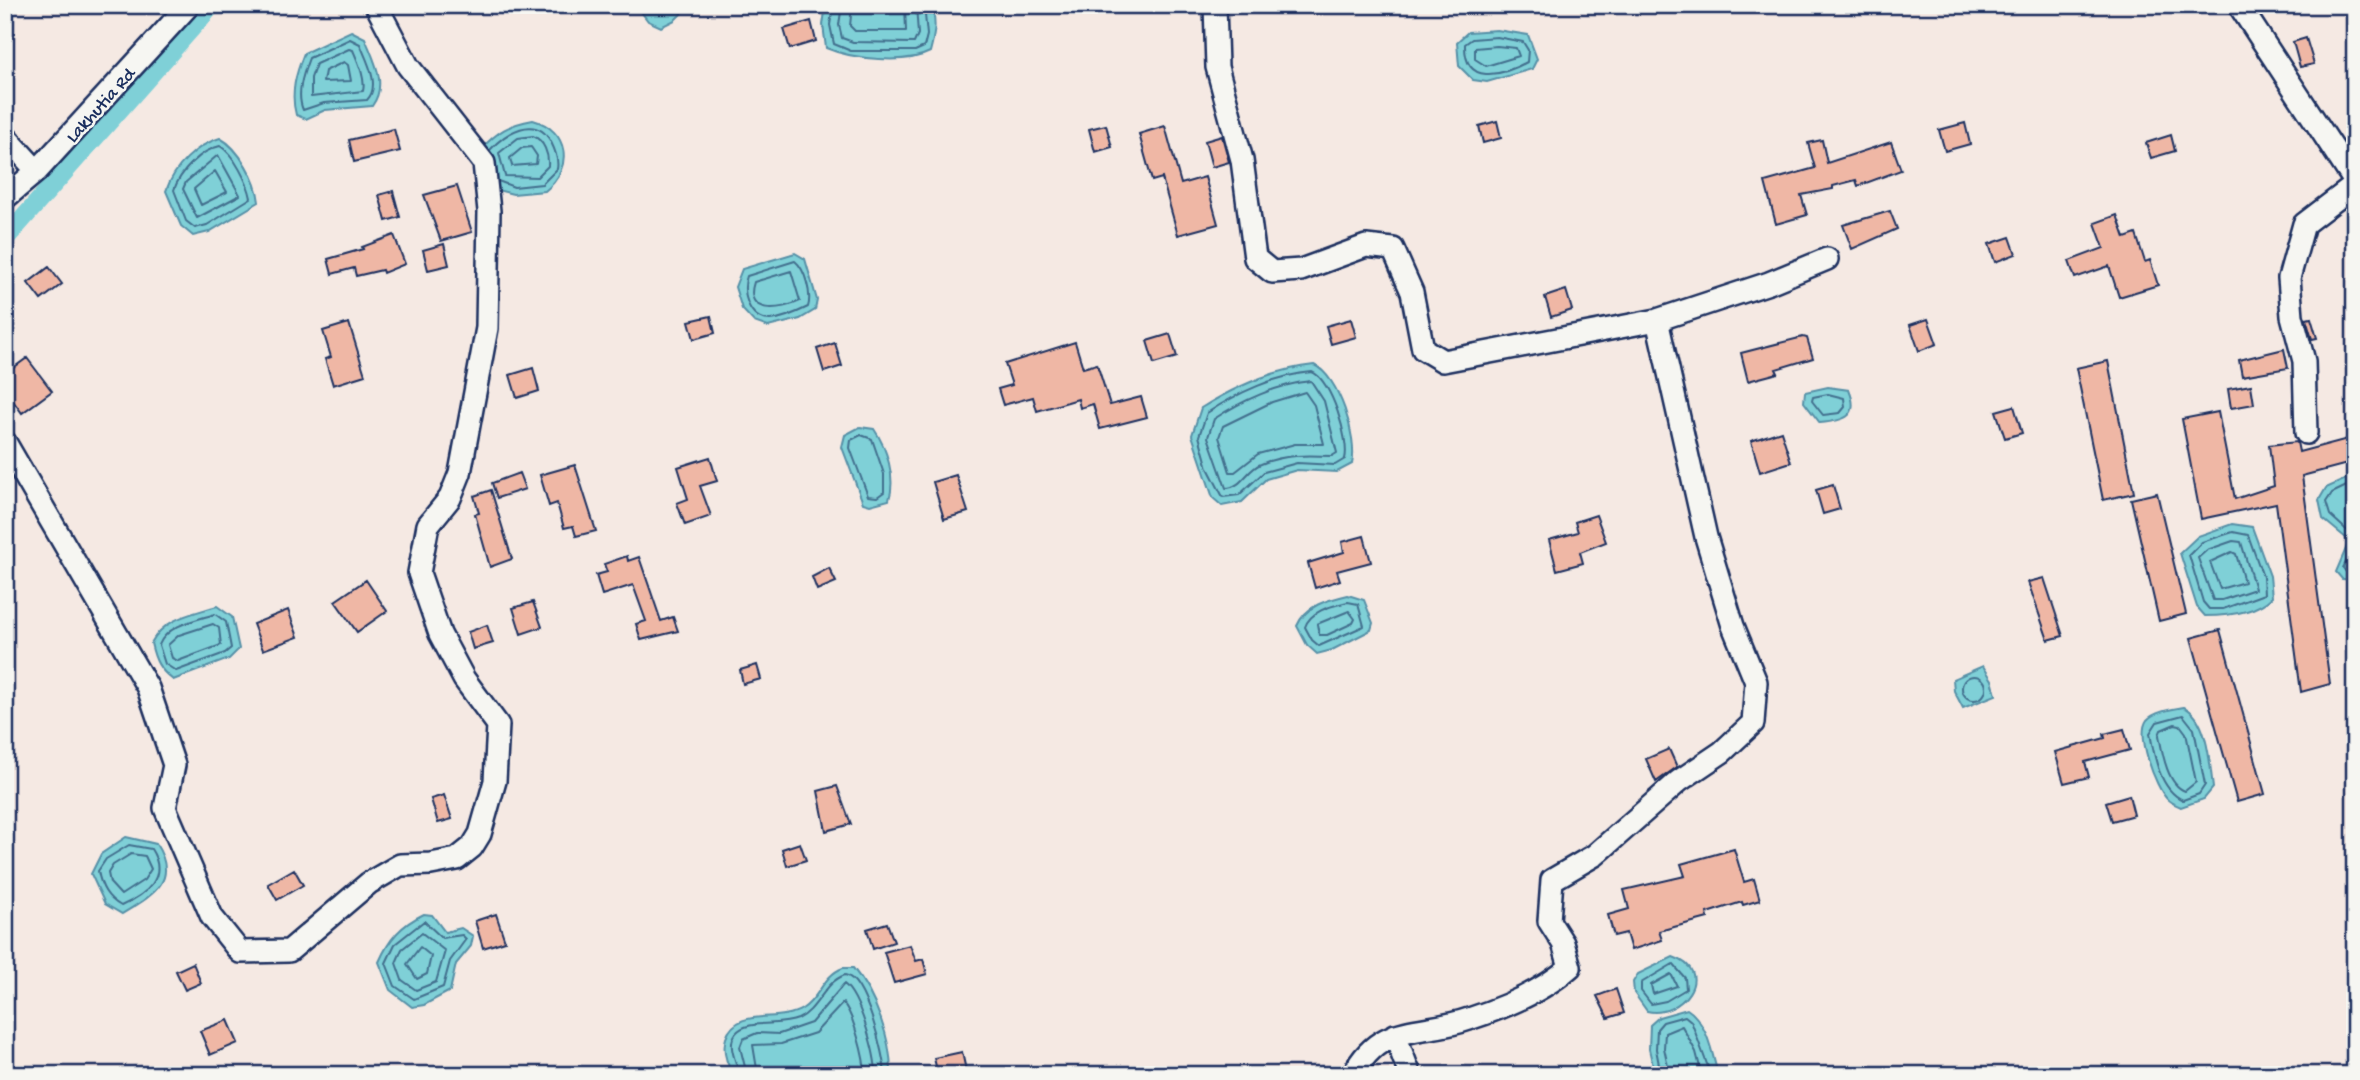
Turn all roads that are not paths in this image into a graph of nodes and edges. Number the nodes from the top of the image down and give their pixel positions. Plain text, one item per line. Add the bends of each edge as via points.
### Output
1 (189, 5) edge
2 (376, 5) edge
3 (1215, 5) edge
4 (2239, 5) edge
5 (5, 136) edge
6 (37, 171) junction
7 (2355, 184) edge
8 (5, 198) edge
9 (1828, 259) dead end
10 (1657, 320) junction
11 (2306, 433) dead end
12 (5, 442) edge
13 (1395, 1035) junction
14 (1353, 1075) edge
15 (1410, 1075) edge

1 - 6 street, Lakhutia Rd
2 - 12 street via 408,66 484,163 489,211 487,328 460,473 450,498 428,524 419,573 440,634 464,679 498,725 495,781 472,847 457,859 400,865 369,883 289,951 240,952 212,917 164,808 174,765 148,688
3 - 10 street via 1217,67 1242,160 1255,258 1272,272 1301,270 1366,246 1392,249 1412,292 1423,349 1443,361
4 - 7 street
5 - 6 street
6 - 8 street, Lakhutia Rd
7 - 11 street via 2304,224 2288,278 2304,361
9 - 10 street
10 - 13 street via 1706,537 1756,682 1753,723 1595,855 1552,880 1549,921 1563,943 1570,967 1553,982 1468,1019
13 - 14 street via 1364,1052
13 - 15 street

